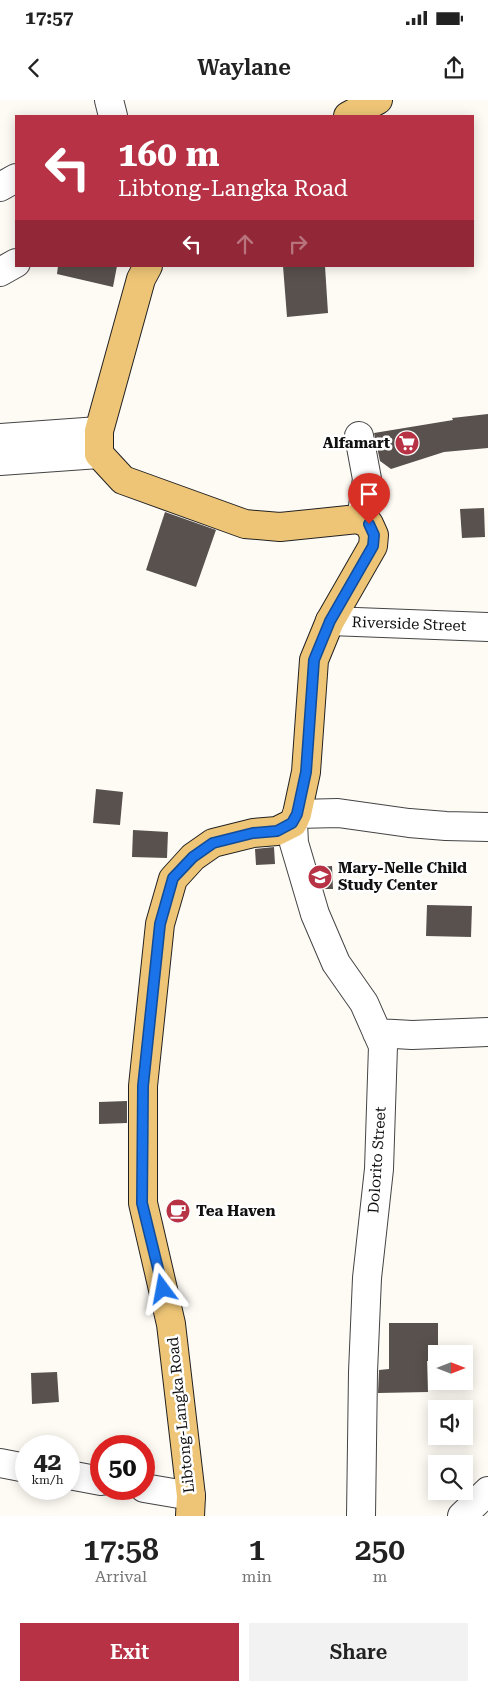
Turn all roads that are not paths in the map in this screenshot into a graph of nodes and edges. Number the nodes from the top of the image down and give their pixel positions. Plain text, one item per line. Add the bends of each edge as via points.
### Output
1 (109, 100) edge
2 (378, 100) edge
3 (113, 115) edge
4 (350, 115) edge
5 (15, 178) edge
6 (0, 186) edge
7 (15, 264) edge
8 (147, 267) edge
9 (0, 272) edge
10 (359, 436) dead end
11 (0, 438) edge
12 (99, 443) junction
13 (0, 461) edge
14 (361, 520) junction
15 (330, 621) junction
16 (488, 627) edge
17 (295, 818) junction
18 (488, 827) edge
19 (488, 1032) edge
20 (378, 1033) junction
21 (0, 1463) edge
22 (15, 1466) edge
23 (488, 1491) edge
24 (155, 1492) edge
25 (190, 1506) edge
26 (360, 1516) edge
27 (462, 1516) edge

1 - 3 street
2 - 4 main road
5 - 6 street
7 - 9 street
8 - 12 main road via 141,279
10 - 14 street via 367,479
11 - 12 street
12 - 13 street
12 - 14 main road via 123,480 245,524 280,527
14 - 15 main road via 369,524 374,535 373,546
15 - 16 street, Riverside Street
15 - 17 main road via 314,660 306,772
17 - 18 street via 338,813 409,823
17 - 20 street, Dolorito Street via 294,843 315,914 336,963 364,1003
17 - 25 main road, Libtong-Langka Road via 277,831 213,843 193,857 173,878 160,924 143,1086 142,1203 171,1324
19 - 20 street
20 - 26 street, Dolorito Street via 383,1046 379,1159 367,1278
21 - 22 street
23 - 27 street
24 - 25 street

